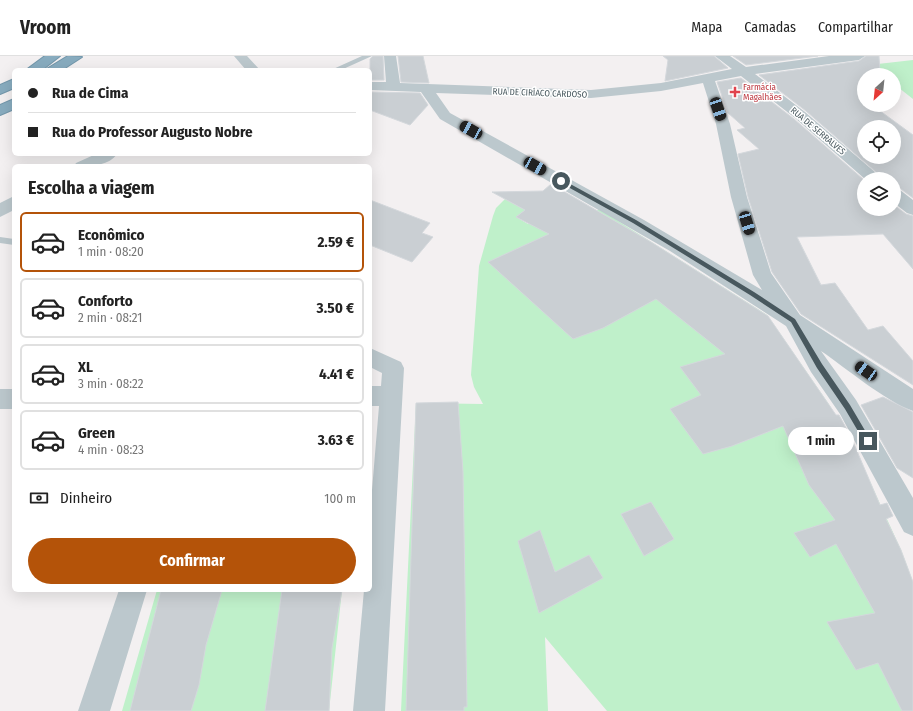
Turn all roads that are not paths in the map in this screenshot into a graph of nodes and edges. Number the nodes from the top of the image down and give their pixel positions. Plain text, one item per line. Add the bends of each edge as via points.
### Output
1 (54, 56) edge
2 (76, 56) edge
3 (240, 56) edge
4 (368, 56) edge
5 (390, 56) edge
6 (721, 56) edge
7 (859, 56) edge
8 (40, 68) edge
9 (42, 68) edge
10 (64, 68) edge
11 (251, 68) edge
12 (340, 68) edge
13 (744, 71) junction
14 (12, 78) edge
15 (708, 79) junction
16 (0, 84) edge
17 (12, 84) edge
18 (372, 86) edge
19 (393, 87) junction
20 (426, 89) junction
21 (0, 90) edge
22 (12, 92) edge
23 (0, 98) edge
24 (12, 104) edge
25 (0, 111) edge
26 (104, 156) edge
27 (86, 164) edge
28 (867, 172) edge
29 (901, 200) edge
30 (12, 203) edge
31 (913, 209) edge
32 (0, 211) edge
33 (0, 240) edge
34 (12, 242) edge
35 (793, 320) junction
36 (372, 358) edge
37 (380, 396) edge
38 (0, 399) edge
39 (12, 399) edge
40 (913, 401) edge
41 (913, 523) edge
42 (132, 592) edge
43 (94, 711) edge
44 (369, 711) edge

1 - 8 highway
2 - 9 highway
2 - 10 highway
3 - 11 street
4 - 12 lane
5 - 19 street
6 - 13 street, RUA DE SERRALVES
7 - 13 street, RUA DE CIRÍACO CARDOSO
13 - 15 street, RUA DE CIRÍACO CARDOSO
13 - 28 street, RUA DE SERRALVES
14 - 16 highway
15 - 20 street, RUA DE CIRÍACO CARDOSO via 592,94
15 - 35 street via 723,124 739,197 762,275
17 - 21 highway
18 - 19 street, RUA DE CIRÍACO CARDOSO
19 - 20 street, RUA DE CIRÍACO CARDOSO
20 - 35 street via 445,116 634,222
22 - 23 highway
24 - 25 highway
26 - 27 street
29 - 31 street
30 - 32 street
33 - 34 lane
35 - 40 street via 878,380
35 - 41 street via 855,419
36 - 37 street via 393,368
37 - 44 street
38 - 39 street
42 - 43 street

